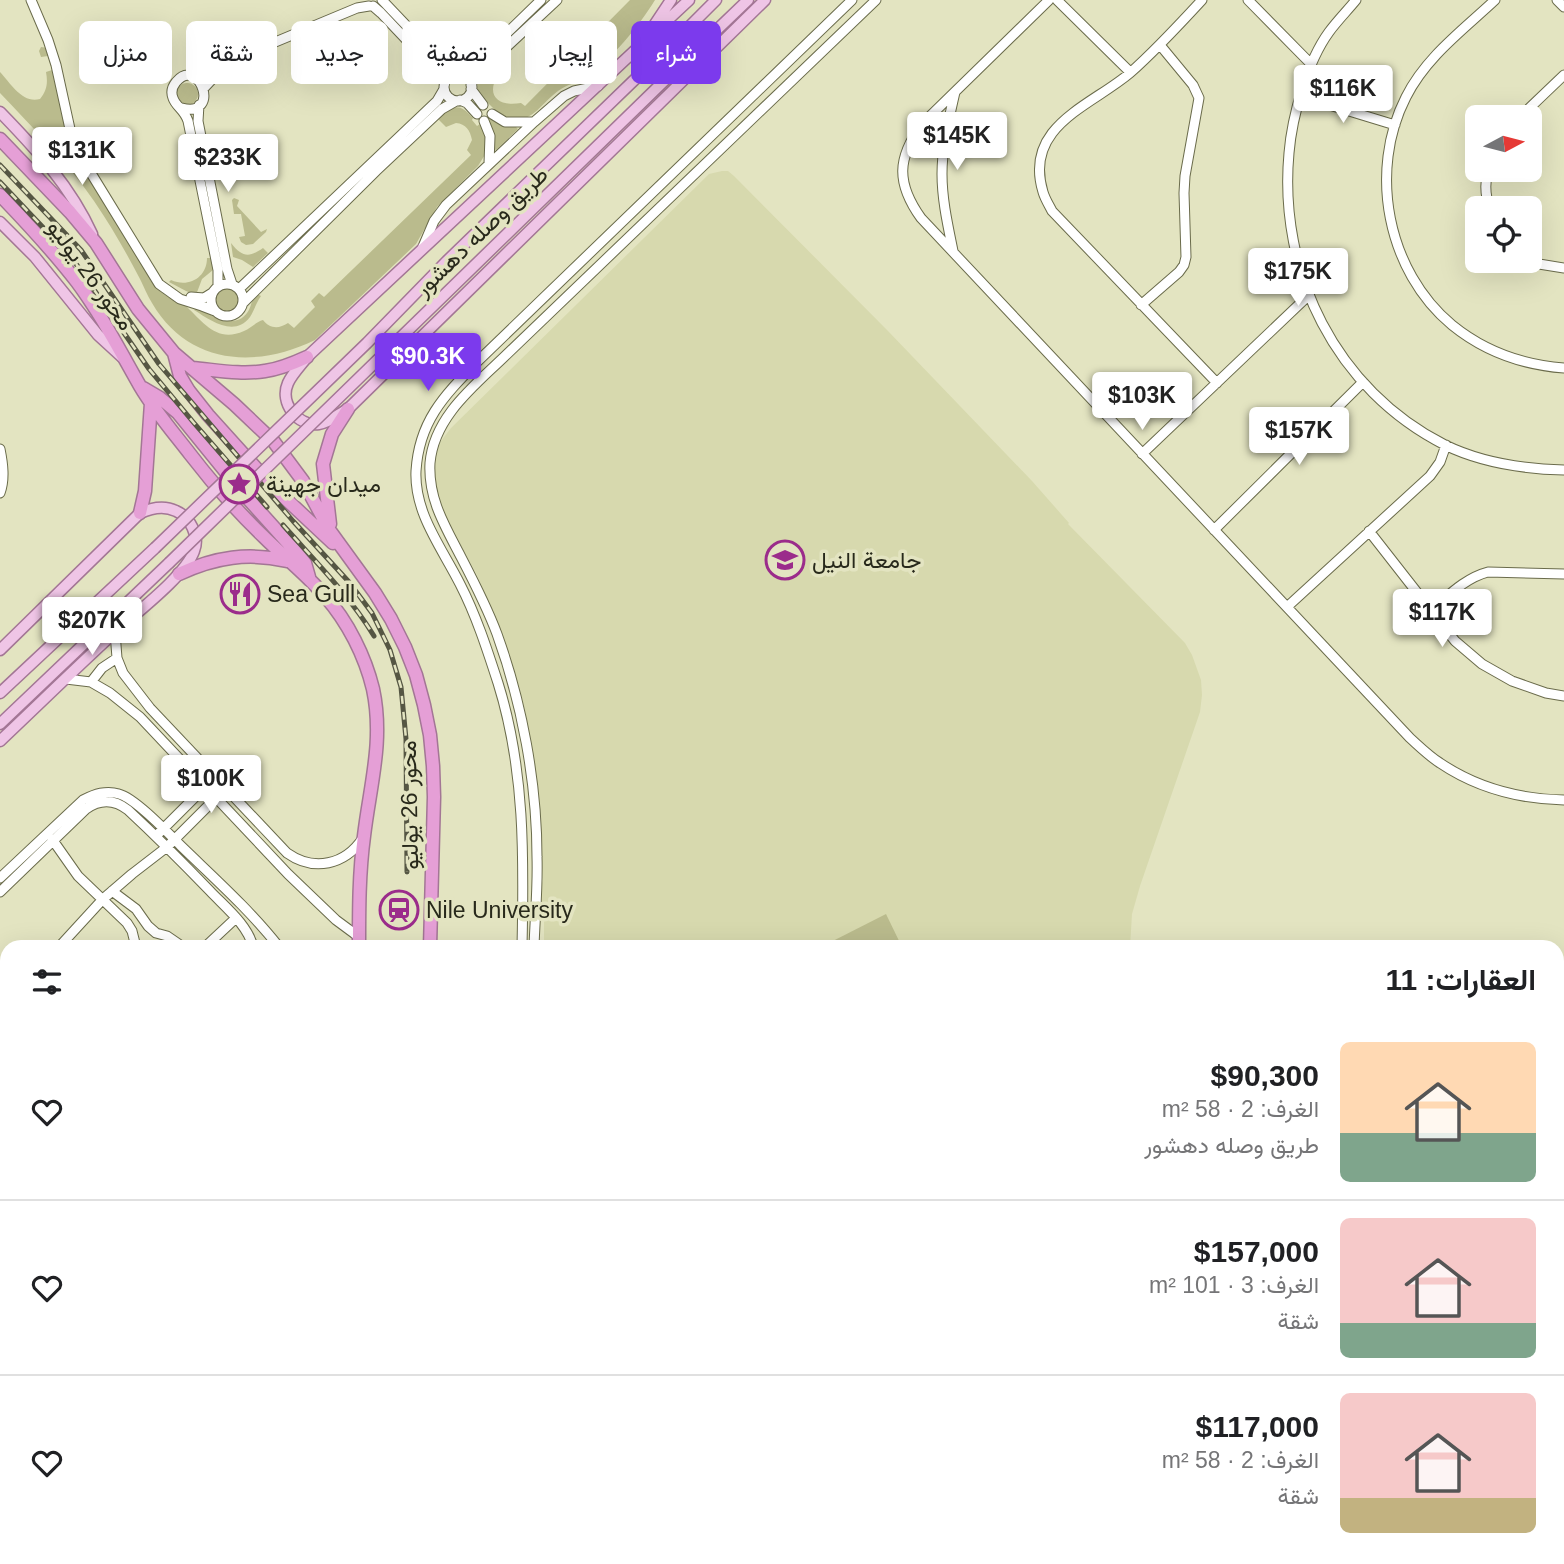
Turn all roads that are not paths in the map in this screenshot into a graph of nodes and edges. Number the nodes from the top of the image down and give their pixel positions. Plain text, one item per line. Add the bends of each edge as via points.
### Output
1 (32, 0) edge
2 (38, 0) edge
3 (382, 0) edge
4 (541, 0) edge
5 (557, 0) edge
6 (671, 0) edge
7 (689, 0) edge
8 (716, 0) edge
9 (748, 0) edge
10 (765, 0) edge
11 (852, 0) edge
12 (876, 0) edge
13 (1049, 0) edge
14 (1057, 0) edge
15 (1202, 0) edge
16 (1248, 0) edge
17 (1356, 0) edge
18 (1495, 0) edge
19 (1557, 0) edge
20 (366, 3) edge
21 (1564, 7) edge
22 (402, 21) edge
23 (656, 21) edge
24 (667, 21) edge
25 (511, 29) edge
26 (277, 41) edge
27 (1160, 45) junction
28 (631, 55) edge
29 (1312, 65) junction
30 (1130, 72) junction
31 (1564, 75) edge
32 (186, 77) edge
33 (202, 84) edge
34 (470, 84) edge
35 (444, 86) junction
36 (598, 86) junction
37 (471, 87) junction
38 (955, 91) junction
39 (1300, 96) junction
40 (458, 101) junction
41 (199, 105) junction
42 (483, 105) dead end
43 (1533, 105) edge
44 (182, 108) junction
45 (0, 112) edge
46 (492, 114) dead end
47 (534, 122) junction
48 (1395, 125) junction
49 (0, 139) edge
50 (489, 164) junction
51 (0, 195) edge
52 (0, 222) edge
53 (96, 243) junction
54 (421, 252) junction
55 (953, 253) junction
56 (1542, 264) edge
57 (1564, 268) edge
58 (236, 287) junction
59 (215, 290) junction
60 (1308, 296) junction
61 (243, 303) junction
62 (1142, 304) junction
63 (215, 311) junction
64 (173, 353) junction
65 (307, 356) junction
66 (127, 360) junction
67 (191, 368) junction
68 (1564, 368) edge
69 (1363, 382) junction
70 (1217, 383) junction
71 (140, 386) junction
72 (151, 403) junction
73 (348, 409) junction
74 (1446, 445) junction
75 (0, 449) edge
76 (1142, 454) junction
77 (1564, 470) edge
78 (0, 493) edge
79 (140, 513) junction
80 (1214, 530) junction
81 (330, 531) junction
82 (1369, 531) junction
83 (349, 557) junction
84 (291, 562) junction
85 (179, 574) junction
86 (1564, 574) edge
87 (310, 580) junction
88 (1287, 607) junction
89 (1430, 611) junction
90 (114, 632) junction
91 (0, 650) edge
92 (117, 658) junction
93 (66, 679) junction
94 (91, 682) junction
95 (0, 692) edge
96 (1564, 696) edge
97 (150, 708) junction
98 (140, 717) junction
99 (0, 724) edge
100 (0, 741) edge
101 (205, 787) junction
102 (216, 798) junction
103 (1564, 800) edge
104 (160, 832) junction
105 (364, 836) junction
106 (51, 838) junction
107 (171, 843) junction
108 (299, 861) junction
109 (288, 874) junction
110 (0, 878) edge
111 (112, 891) junction
112 (0, 892) edge
113 (103, 900) junction
114 (236, 918) junction
115 (70, 940) edge
116 (134, 940) edge
117 (173, 940) edge
118 (212, 940) edge
119 (250, 940) edge
120 (272, 940) edge
121 (357, 940) edge
122 (359, 940) edge
123 (430, 940) edge
124 (522, 940) edge
125 (534, 940) edge

1 - 63 street via 56,65 70,129 86,165 159,284 180,299
2 - 59 street via 53,38 79,140 149,259 164,281 182,294 196,299
3 - 20 street
3 - 22 street
4 - 25 street
5 - 37 street via 475,77
6 - 23 main road
7 - 24 main road
8 - 95 main road, طريق وصله دهشور, bridge via 367,344
9 - 99 main road, طريق وصله دهشور, bridge
10 - 73 main road
11 - 124 street via 448,391 424,431 416,472 423,515 478,624 512,740 522,827
12 - 125 street via 494,366 456,404 435,440 430,460 433,500 497,633 525,740 537,856
13 - 38 street
14 - 30 street
15 - 27 street
16 - 29 street
17 - 29 street via 1328,34
18 - 48 street via 1421,72
19 - 21 street
20 - 26 street
20 - 35 street via 435,70
27 - 30 street
27 - 62 street via 1197,91 1199,106 1185,176 1184,265
28 - 36 main road
29 - 39 street
30 - 62 street via 1050,132 1040,172 1052,211
31 - 43 street
32 - 44 street via 173,88 173,98
33 - 41 street via 204,97
34 - 37 street
35 - 40 street via 448,97
35 - 58 street via 437,101
36 - 47 street via 564,96
36 - 54 main road
37 - 40 street via 468,96
37 - 42 street
38 - 55 street via 942,173
38 - 55 street via 922,124 903,160 909,201
39 - 48 street
39 - 60 street via 1287,191 1296,257
40 - 50 street via 467,103 481,118 490,136
40 - 61 street via 442,109 376,171
41 - 44 street
41 - 58 street via 198,121 227,269
44 - 59 street via 218,270
45 - 53 main road via 67,189
46 - 47 street via 505,122
47 - 50 street
48 - 68 street via 1386,179 1388,207 1404,262 1418,287 1452,325 1482,345 1516,360
49 - 53 highway, محور 26 يوليو
50 - 54 street via 439,213
51 - 66 highway, محور 26 يوليو via 78,284
52 - 66 main road via 35,257 98,335
53 - 64 highway, محور 26 يوليو
54 - 65 main road
55 - 76 street
56 - 57 street
58 - 59 street via 223,284
58 - 61 street
59 - 63 street via 211,303
60 - 69 street via 1331,341
60 - 70 street
61 - 63 street via 232,316
62 - 70 street
64 - 67 highway, محور 26 يوليو
64 - 83 highway, محور 26 يوليو via 180,376 208,415 272,486
65 - 67 highway via 267,371
65 - 73 main road via 286,388 292,412 316,425
66 - 71 highway, محور 26 يوليو
67 - 81 highway, محور 26 يوليو via 274,442 303,481
69 - 74 street via 1400,417
69 - 80 street
70 - 76 street
71 - 72 highway, محور 26 يوليو
71 - 87 highway, محور 26 يوليو via 178,413 305,563
72 - 79 highway
72 - 84 highway, محور 26 يوليو via 211,481
73 - 81 highway via 332,434 323,464
74 - 77 street via 1487,461
74 - 82 street via 1430,477
75 - 78 street via 4,465
76 - 80 street
79 - 85 main road via 170,508 189,522 194,552
79 - 91 main road
80 - 88 street
81 - 83 highway, محور 26 يوليو
82 - 88 street
82 - 89 street
83 - 123 highway, محور 26 يوليو via 391,619 424,705 433,766
84 - 85 highway via 258,556 226,558
84 - 87 highway, محور 26 يوليو
85 - 90 main road
86 - 89 street via 1477,575
87 - 105 highway, محور 26 يوليو via 354,639 372,686 377,760
88 - 103 street via 1438,762 1505,793
89 - 96 street via 1482,664 1513,681
90 - 92 street
90 - 93 main road
92 - 94 street
92 - 97 street
93 - 94 street
93 - 100 main road
94 - 98 street
97 - 98 street
97 - 108 street
98 - 101 street
101 - 102 street
101 - 104 street
102 - 107 street
102 - 109 street
104 - 106 street via 121,805 107,801 86,809
104 - 107 street
105 - 108 street via 350,853 331,863
105 - 122 highway, محور 26 يوليو
106 - 110 street
106 - 112 street
106 - 113 street via 78,876
107 - 111 street
107 - 114 street
107 - 120 street via 219,883
108 - 109 street
109 - 121 street
111 - 113 street
111 - 117 street via 136,909 156,933
113 - 115 street
113 - 116 street via 127,923
114 - 118 street
114 - 119 street

